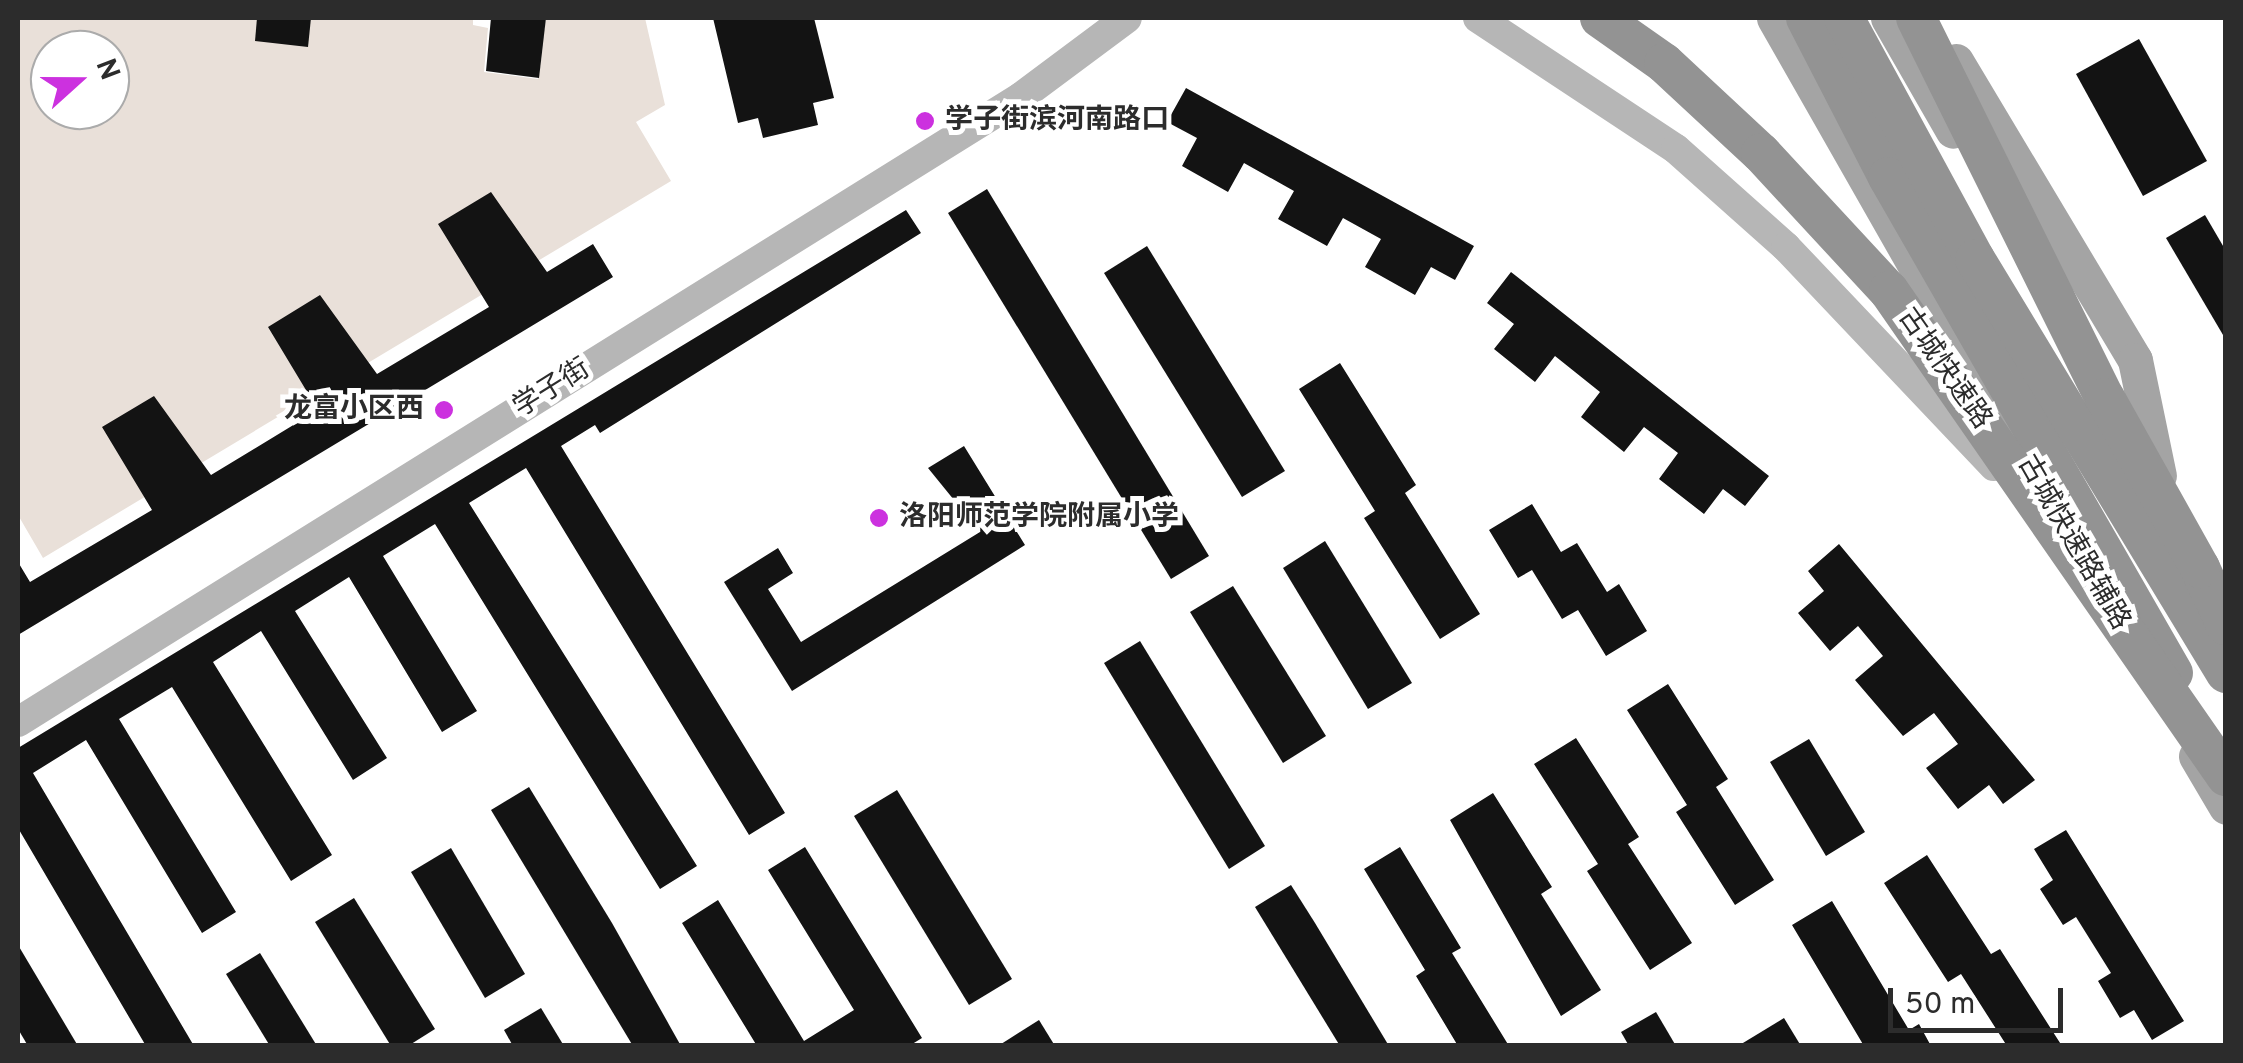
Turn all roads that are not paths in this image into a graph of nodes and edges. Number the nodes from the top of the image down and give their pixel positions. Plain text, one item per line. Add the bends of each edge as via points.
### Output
1 (1102, 18) edge
2 (1127, 18) edge
3 (1478, 18) edge
4 (1600, 18) edge
5 (1774, 18) edge
6 (1806, 18) edge
7 (1844, 18) edge
8 (1888, 18) edge
9 (1916, 18) edge
10 (1930, 18) edge
11 (1080, 45) junction
12 (2159, 476) junction
13 (2076, 550) junction
14 (2226, 588) edge
15 (2226, 625) edge
16 (2226, 673) edge
17 (18, 710) edge
18 (18, 722) edge
19 (2226, 764) edge
20 (2226, 776) edge
21 (2226, 806) edge

1 - 11 street
2 - 11 street
3 - 13 street via 1676,148 1786,247
4 - 20 highway, 古城快速路, bridge via 1664,63 1761,153 1889,290
5 - 13 main road, 古城快速路辅路
6 - 19 highway via 1888,177
7 - 16 highway via 1974,259
8 - 12 main road
9 - 15 highway, bridge
10 - 12 main road via 2135,360
11 - 17 street, 学子街
11 - 18 street, 学子街 via 1006,106
12 - 14 main road
13 - 21 main road, 古城快速路辅路

